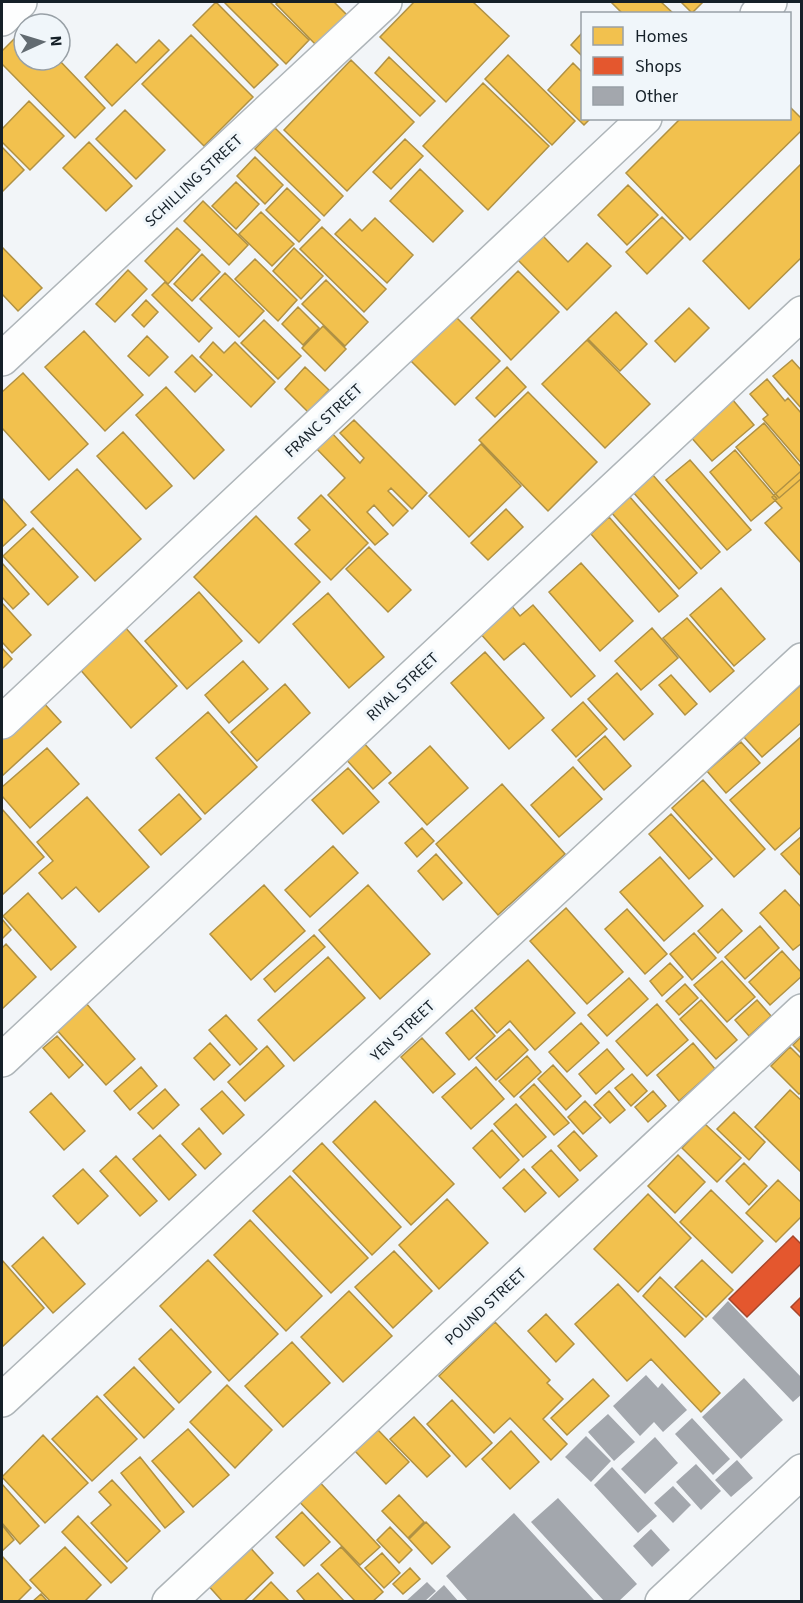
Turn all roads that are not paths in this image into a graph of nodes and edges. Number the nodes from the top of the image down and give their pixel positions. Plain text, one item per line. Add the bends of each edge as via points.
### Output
1 (20, 2) edge
2 (385, 2) edge
3 (2, 19) edge
4 (643, 120) edge
5 (801, 313) edge
6 (2, 359) edge
7 (801, 660) edge
8 (2, 722) edge
9 (801, 1011) edge
10 (2, 1060) edge
11 (2, 1400) edge
12 (801, 1471) edge
13 (169, 1602) edge
14 (662, 1602) edge

1 - 3 street
2 - 6 street, SCHILLING STREET
4 - 8 street, FRANC STREET
5 - 10 street, RIYAL STREET
7 - 11 street, YEN STREET
9 - 13 street, POUND STREET
12 - 14 street

